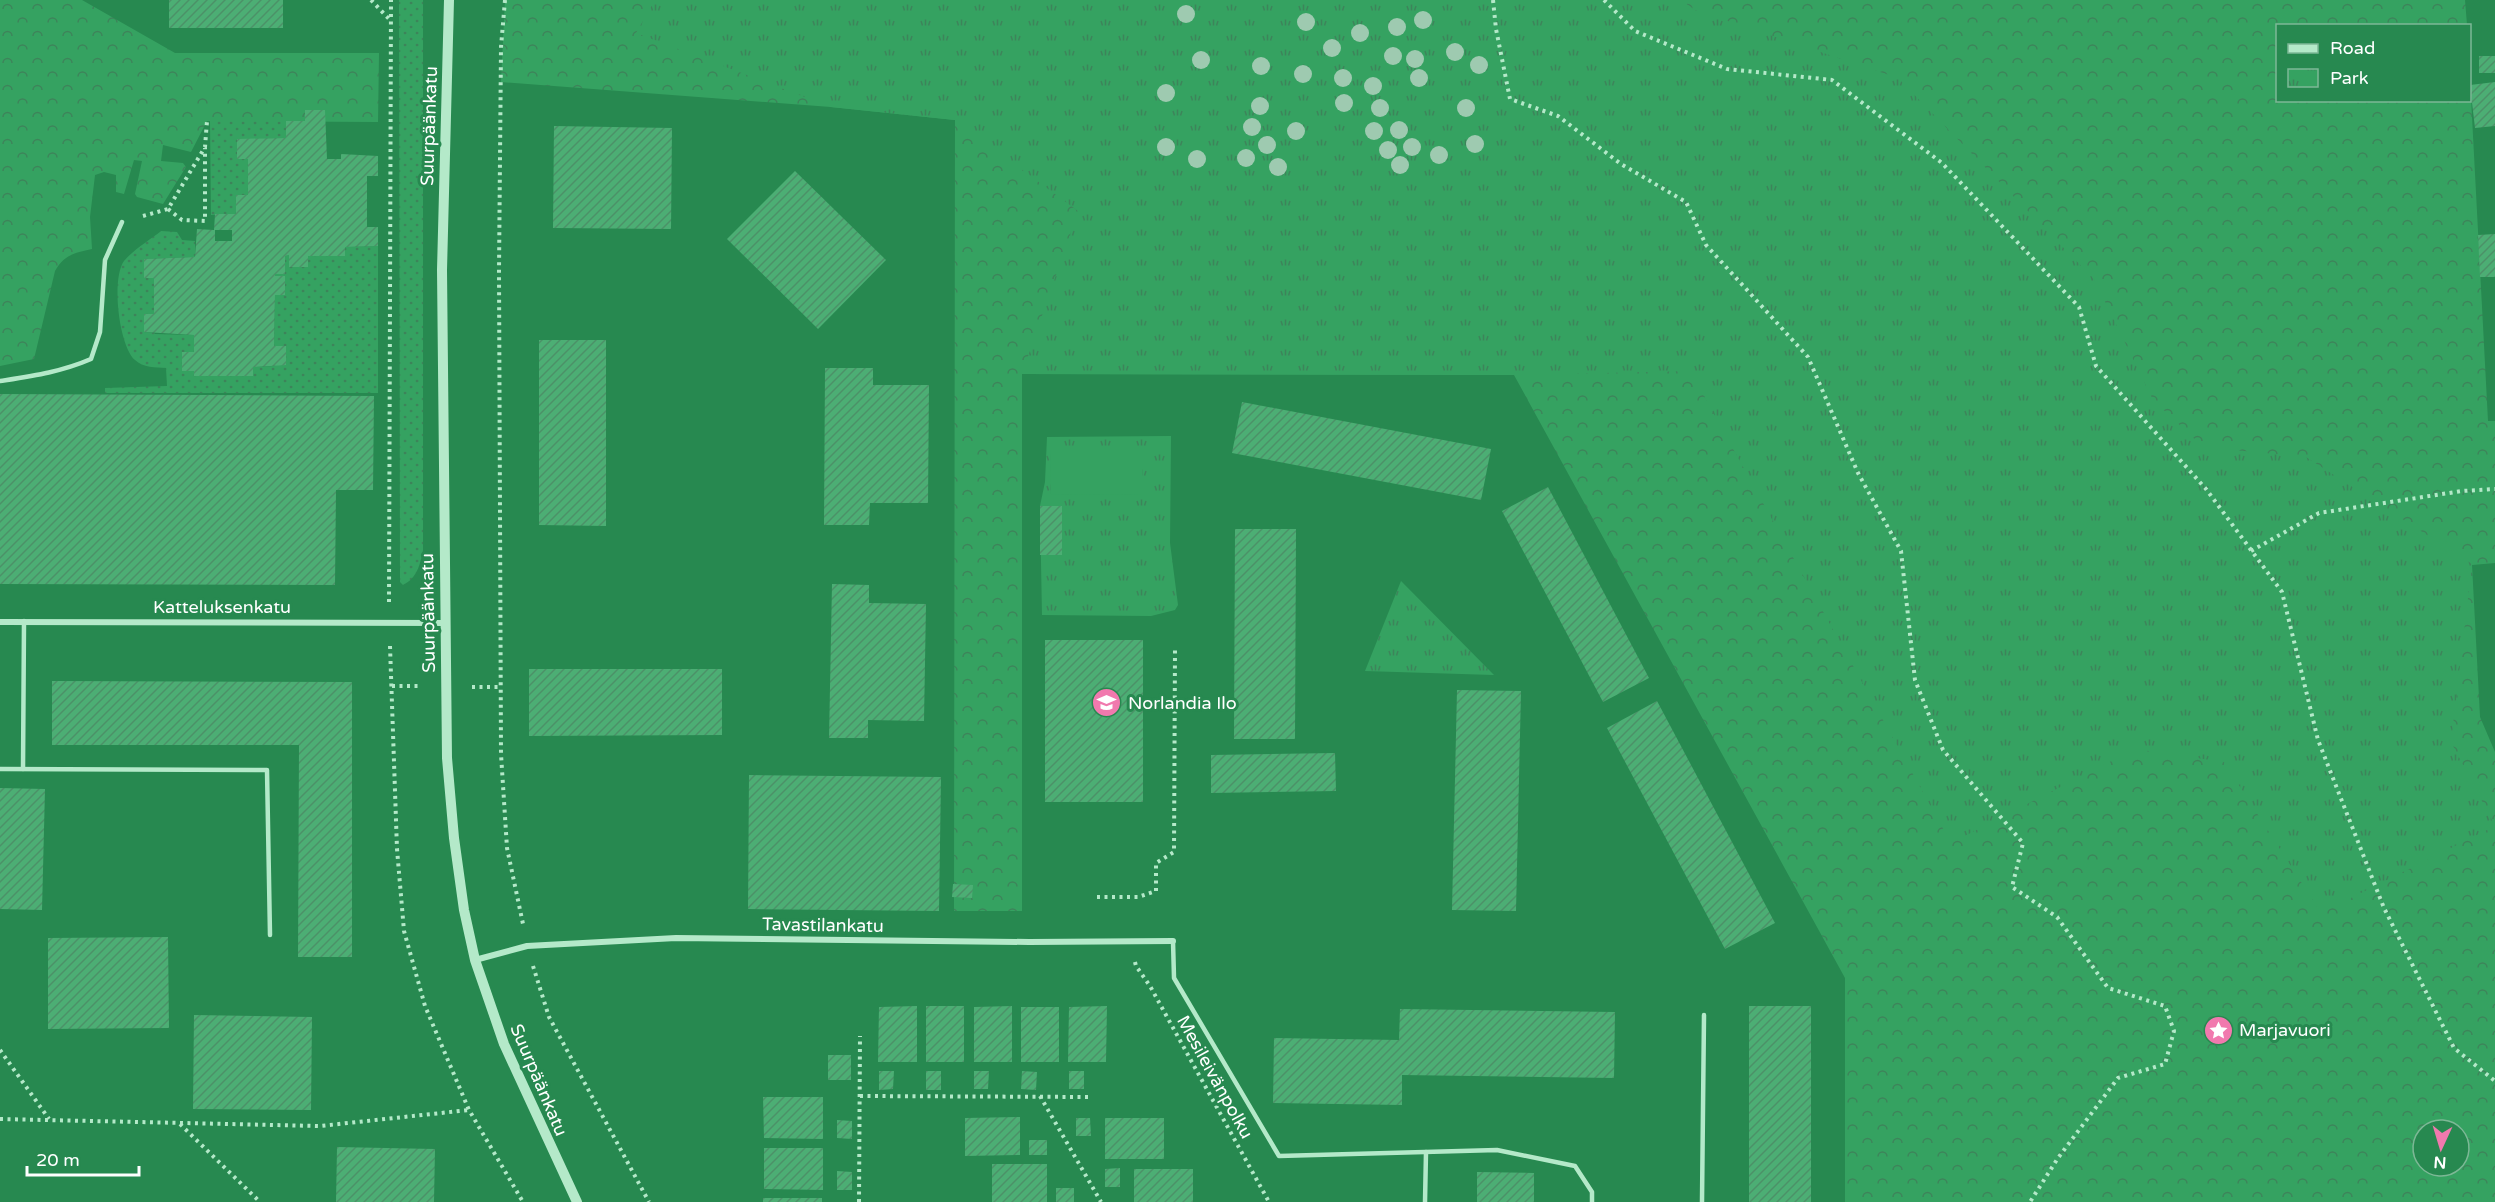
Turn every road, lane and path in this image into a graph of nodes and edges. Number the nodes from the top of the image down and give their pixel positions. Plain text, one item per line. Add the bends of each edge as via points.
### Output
1 (371, 0) edge
2 (391, 0) edge
3 (449, 0) edge
4 (505, 0) edge
5 (1493, 0) edge
6 (1604, 0) edge
7 (391, 21) junction
8 (207, 121) dead end
9 (205, 147) junction
10 (168, 209) junction
11 (122, 222) joint
12 (0, 381) edge
13 (2495, 489) edge
14 (2251, 550) junction
15 (389, 592) dead end
16 (24, 621) junction
17 (0, 622) edge
18 (445, 623) junction
19 (1175, 649) dead end
20 (391, 653) dead end
21 (0, 769) edge
22 (23, 769) junction
23 (1097, 897) dead end
24 (270, 935) dead end
25 (1173, 941) joint
26 (527, 946) junction
27 (475, 960) junction
28 (1136, 966) dead end
29 (1704, 1015) dead end
30 (860, 1036) dead end
31 (0, 1050) edge
32 (2495, 1081) edge
33 (860, 1096) junction
34 (1040, 1096) junction
35 (1091, 1097) dead end
36 (469, 1110) junction
37 (0, 1119) edge
38 (49, 1120) junction
39 (180, 1124) junction
40 (1426, 1152) junction
41 (260, 1202) edge
42 (522, 1202) edge
43 (577, 1202) edge
44 (649, 1202) edge
45 (859, 1202) edge
46 (1101, 1202) edge
47 (1269, 1202) edge
48 (1425, 1202) edge
49 (1592, 1202) edge
50 (1701, 1202) edge
51 (2030, 1202) edge

1 - 7 path
2 - 7 path
3 - 18 street, Suurpäänkatu via 442,270
4 - 26 path via 499,260 501,754 507,848
5 - 51 path via 1510,99 1558,116 1621,164 1686,202 1706,245 1808,357 1858,473 1901,551 1915,680 1943,750 2023,843 2012,887 2057,917 2108,988 2165,1006 2174,1031 2166,1064 2118,1078
6 - 14 path via 1635,32 1727,69 1832,80 1942,163 2079,307 2096,366 2206,489
7 - 15 path
8 - 9 path
9 - 10 path
9 - 10 path via 205,221 182,220
10 - 11 path
11 - 12 lane via 105,260 100,333 91,359 71,368
13 - 14 path via 2319,513
14 - 32 path via 2282,592 2318,740 2384,908 2454,1048
16 - 17 street, Katteluksenkatu
16 - 18 street, Katteluksenkatu
16 - 22 lane
18 - 27 street, Suurpäänkatu via 451,804 464,910
19 - 23 path via 1174,852 1156,863 1156,891 1138,897
20 - 36 path via 396,849 404,931 424,1006
21 - 22 lane
22 - 24 lane via 267,770
25 - 26 street, Tavastilankatu via 676,938
25 - 40 lane via 1174,978 1279,1156
26 - 27 street, Tavastilankatu
26 - 44 path via 549,1017
27 - 43 street, Suurpäänkatu via 504,1044
28 - 47 path, Mesileivänpolku
29 - 50 lane
30 - 33 path
31 - 38 path
33 - 34 path
33 - 45 path
34 - 35 path
34 - 46 path
36 - 39 path via 320,1126
36 - 42 path
37 - 38 path
38 - 39 path
39 - 41 path
40 - 48 lane
40 - 49 lane via 1497,1150 1575,1166 1592,1192

